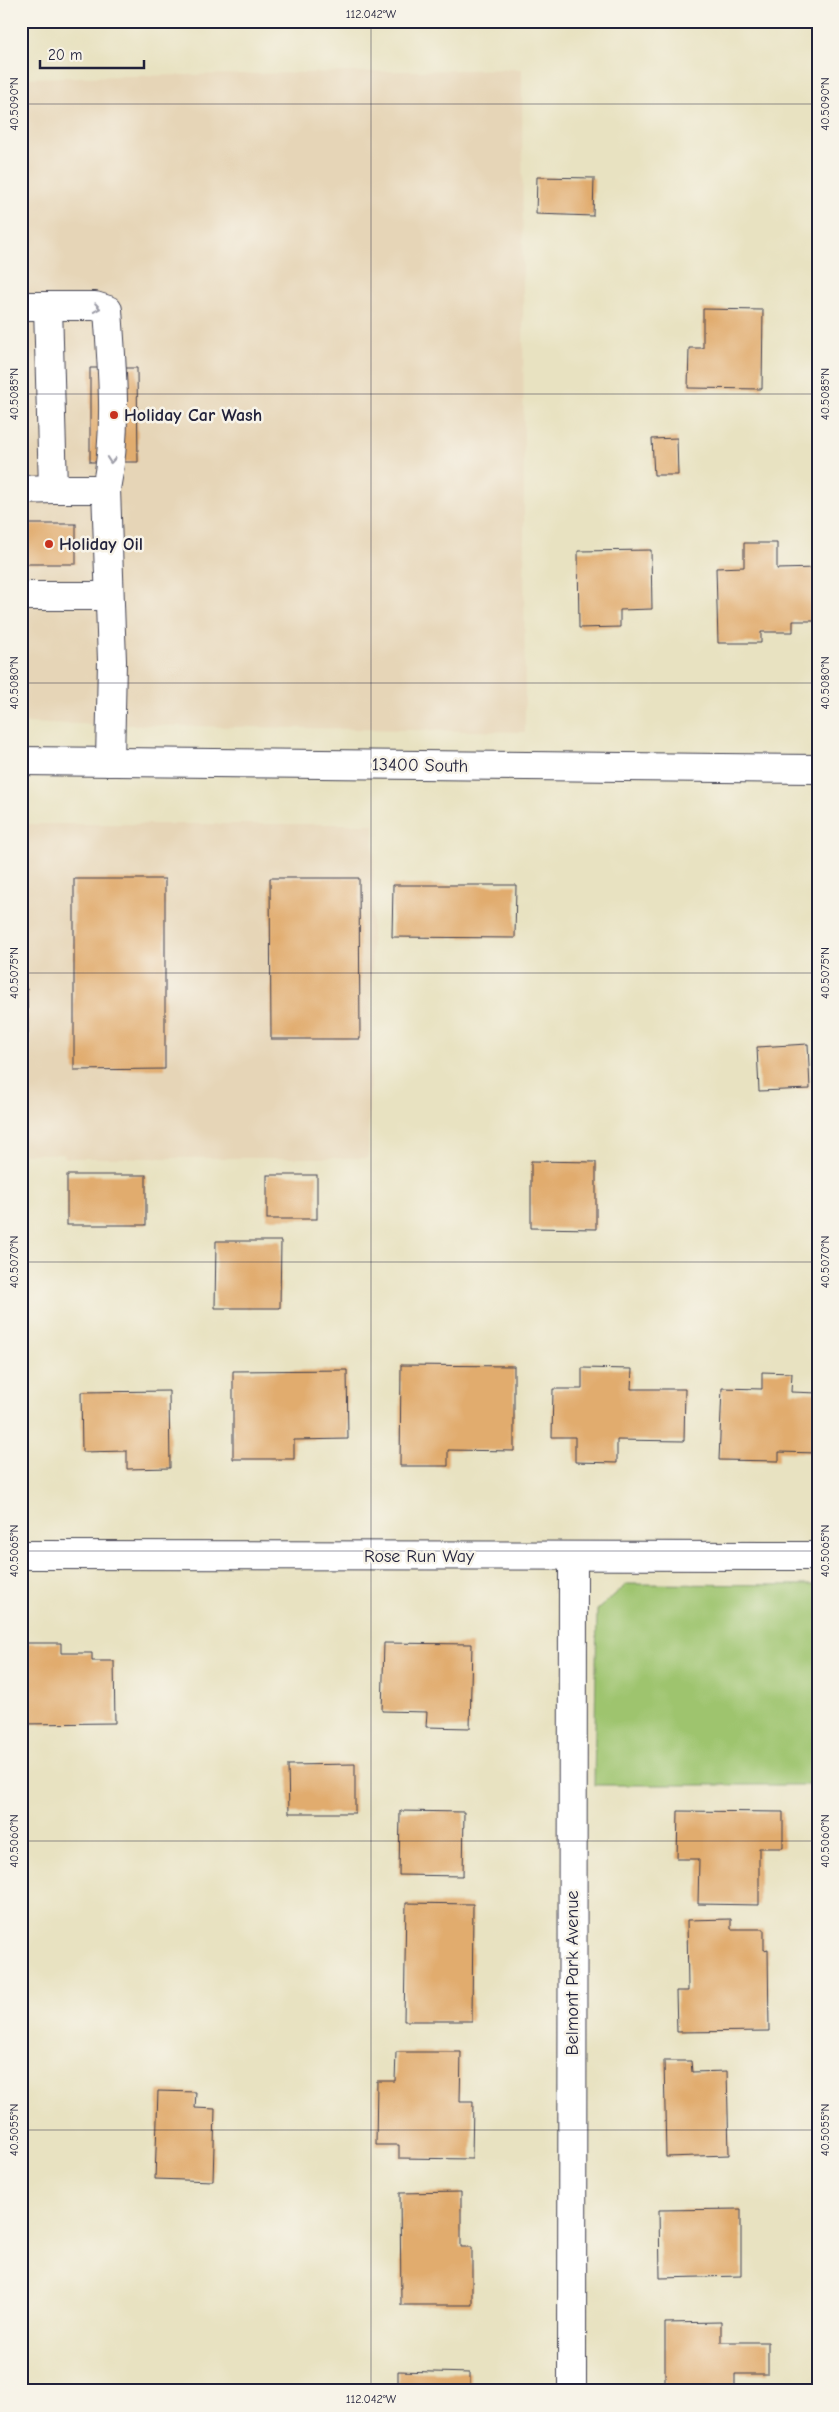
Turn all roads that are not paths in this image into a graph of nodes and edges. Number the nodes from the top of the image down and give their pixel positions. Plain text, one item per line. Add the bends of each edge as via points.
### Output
1 (21, 306) edge
2 (48, 306) junction
3 (53, 489) junction
4 (106, 489) junction
5 (21, 490) edge
6 (21, 596) edge
7 (108, 596) junction
8 (21, 761) edge
9 (110, 762) junction
10 (818, 768) edge
11 (21, 1555) edge
12 (573, 1556) junction
13 (818, 1556) edge
14 (572, 2391) edge

1 - 2 street
2 - 3 street
2 -> 4 street via 95,306 108,310 112,462
3 - 4 street
3 - 5 street
4 - 7 street
6 - 7 street
7 - 9 street via 112,661
8 - 9 street, 13400 South
9 - 10 street, 13400 South
11 - 12 street, Rose Run Way
12 - 13 street, Rose Run Way
12 - 14 street, Belmont Park Avenue

